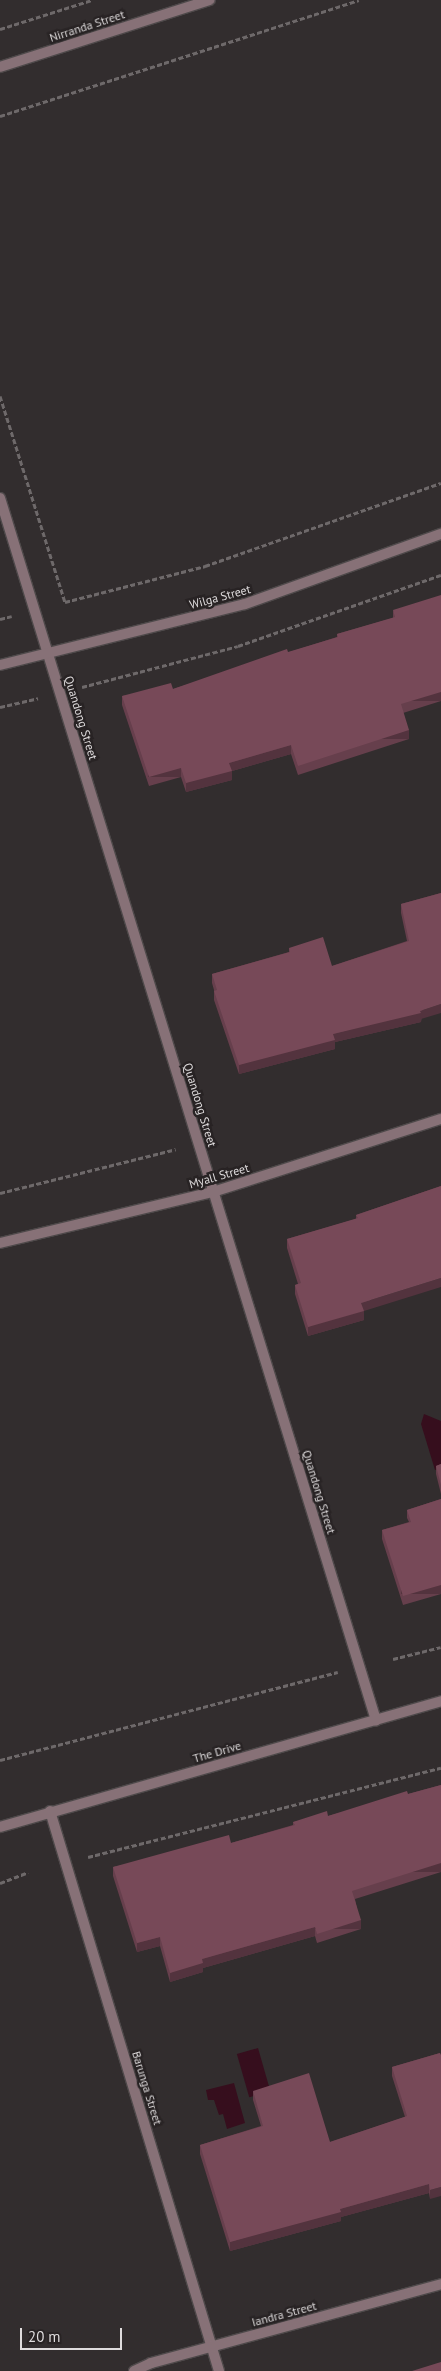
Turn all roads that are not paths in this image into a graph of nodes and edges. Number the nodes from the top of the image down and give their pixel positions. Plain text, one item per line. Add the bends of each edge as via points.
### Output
1 (210, 0) edge
2 (0, 67) edge
3 (0, 498) edge
4 (441, 534) edge
5 (48, 653) junction
6 (0, 664) edge
7 (441, 1119) edge
8 (213, 1192) junction
9 (0, 1243) edge
10 (441, 1701) edge
11 (376, 1720) junction
12 (50, 1811) junction
13 (0, 1827) edge
14 (441, 2284) edge
15 (211, 2346) junction
16 (134, 2371) edge
17 (219, 2371) edge

1 - 2 street, Nirranda Street
3 - 5 street, Quandong Street
4 - 5 street, Wilga Street via 245,604
5 - 6 street, Wilga Street
5 - 8 street, Quandong Street
7 - 8 street, Myall Street
8 - 9 street, Myall Street
8 - 11 street, Quandong Street
10 - 11 street, The Drive
11 - 12 street, The Drive
12 - 13 street, The Drive
12 - 15 street, Barunga Street
14 - 15 street, Iandra Street
15 - 16 street, Iandra Street
15 - 17 street, Barunga Street

